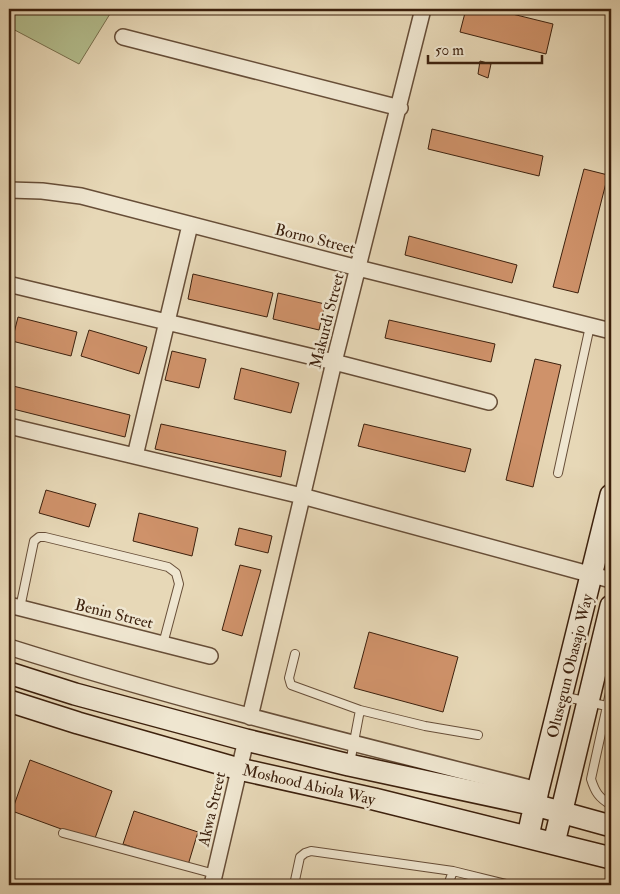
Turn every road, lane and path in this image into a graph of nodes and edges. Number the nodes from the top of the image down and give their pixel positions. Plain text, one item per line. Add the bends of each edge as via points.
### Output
1 (424, 9) edge
2 (123, 38) dead end
3 (400, 108) junction
4 (9, 190) edge
5 (190, 225) junction
6 (358, 268) junction
7 (9, 287) edge
8 (167, 322) junction
9 (590, 326) junction
10 (611, 331) edge
11 (334, 362) junction
12 (489, 402) dead end
13 (9, 426) edge
14 (135, 456) junction
15 (558, 473) dead end
16 (611, 495) edge
17 (302, 496) junction
18 (602, 577) edge
19 (15, 606) edge
20 (611, 606) edge
21 (163, 644) junction
22 (9, 647) edge
23 (295, 654) dead end
24 (210, 656) dead end
25 (9, 673) edge
26 (611, 688) edge
27 (562, 696) junction
28 (9, 701) edge
29 (602, 705) edge
30 (360, 710) junction
31 (250, 717) junction
32 (478, 735) dead end
33 (246, 740) junction
34 (354, 743) junction
35 (349, 765) junction
36 (239, 769) junction
37 (537, 797) junction
38 (611, 805) edge
39 (561, 812) junction
40 (611, 826) edge
41 (62, 833) dead end
42 (528, 836) junction
43 (554, 843) junction
44 (611, 858) edge
45 (453, 871) junction
46 (214, 880) edge
47 (294, 885) edge
48 (448, 885) edge
49 (510, 885) edge

1 - 3 street, Makurdi Street
2 - 3 street
3 - 6 street, Makurdi Street
4 - 5 street, Borno Street via 42,190 81,196
5 - 6 street, Borno Street
5 - 8 street
6 - 9 street, Borno Street
6 - 11 street, Makurdi Street
7 - 8 street via 12,285
8 - 11 street
8 - 14 street
9 - 10 street, Borno Street
9 - 15 lane
11 - 12 street
11 - 17 street, Makurdi Street
13 - 14 street
14 - 17 street
16 - 18 main road, Olusegun Obasajo Way
17 - 18 street
17 - 31 street, Makurdi Street
18 - 27 main road, Olusegun Obasajo Way
19 - 21 street, Benin Street
19 - 21 lane via 34,541 39,537 168,567 176,573 179,584
20 - 29 main road, Olusegun Obasajo Way
21 - 24 street, Benin Street
22 - 31 street via 104,678
23 - 30 lane via 289,678 291,685
25 - 33 main road, Moshood Abiola Way
26 - 29 lane
27 - 29 lane
27 - 37 main road, Olusegun Obasajo Way
28 - 36 main road, Moshood Abiola Way
29 - 38 lane via 591,779 594,791
29 - 39 main road, Olusegun Obasajo Way
30 - 32 lane
30 - 34 lane
31 - 34 street
33 - 35 main road, Moshood Abiola Way
33 - 36 street, Akwa Street
34 - 35 lane
34 - 37 street
35 - 37 main road, Moshood Abiola Way
36 - 42 main road, Moshood Abiola Way
36 - 46 street, Akwa Street
37 - 39 main road, Moshood Abiola Way
37 - 42 main road, Olusegun Obasajo Way
39 - 40 main road, Moshood Abiola Way
39 - 43 main road, Olusegun Obasajo Way
41 - 46 lane
42 - 43 main road, Moshood Abiola Way
43 - 44 main road, Moshood Abiola Way
45 - 47 lane via 312,851 300,856
45 - 48 lane
45 - 49 lane

